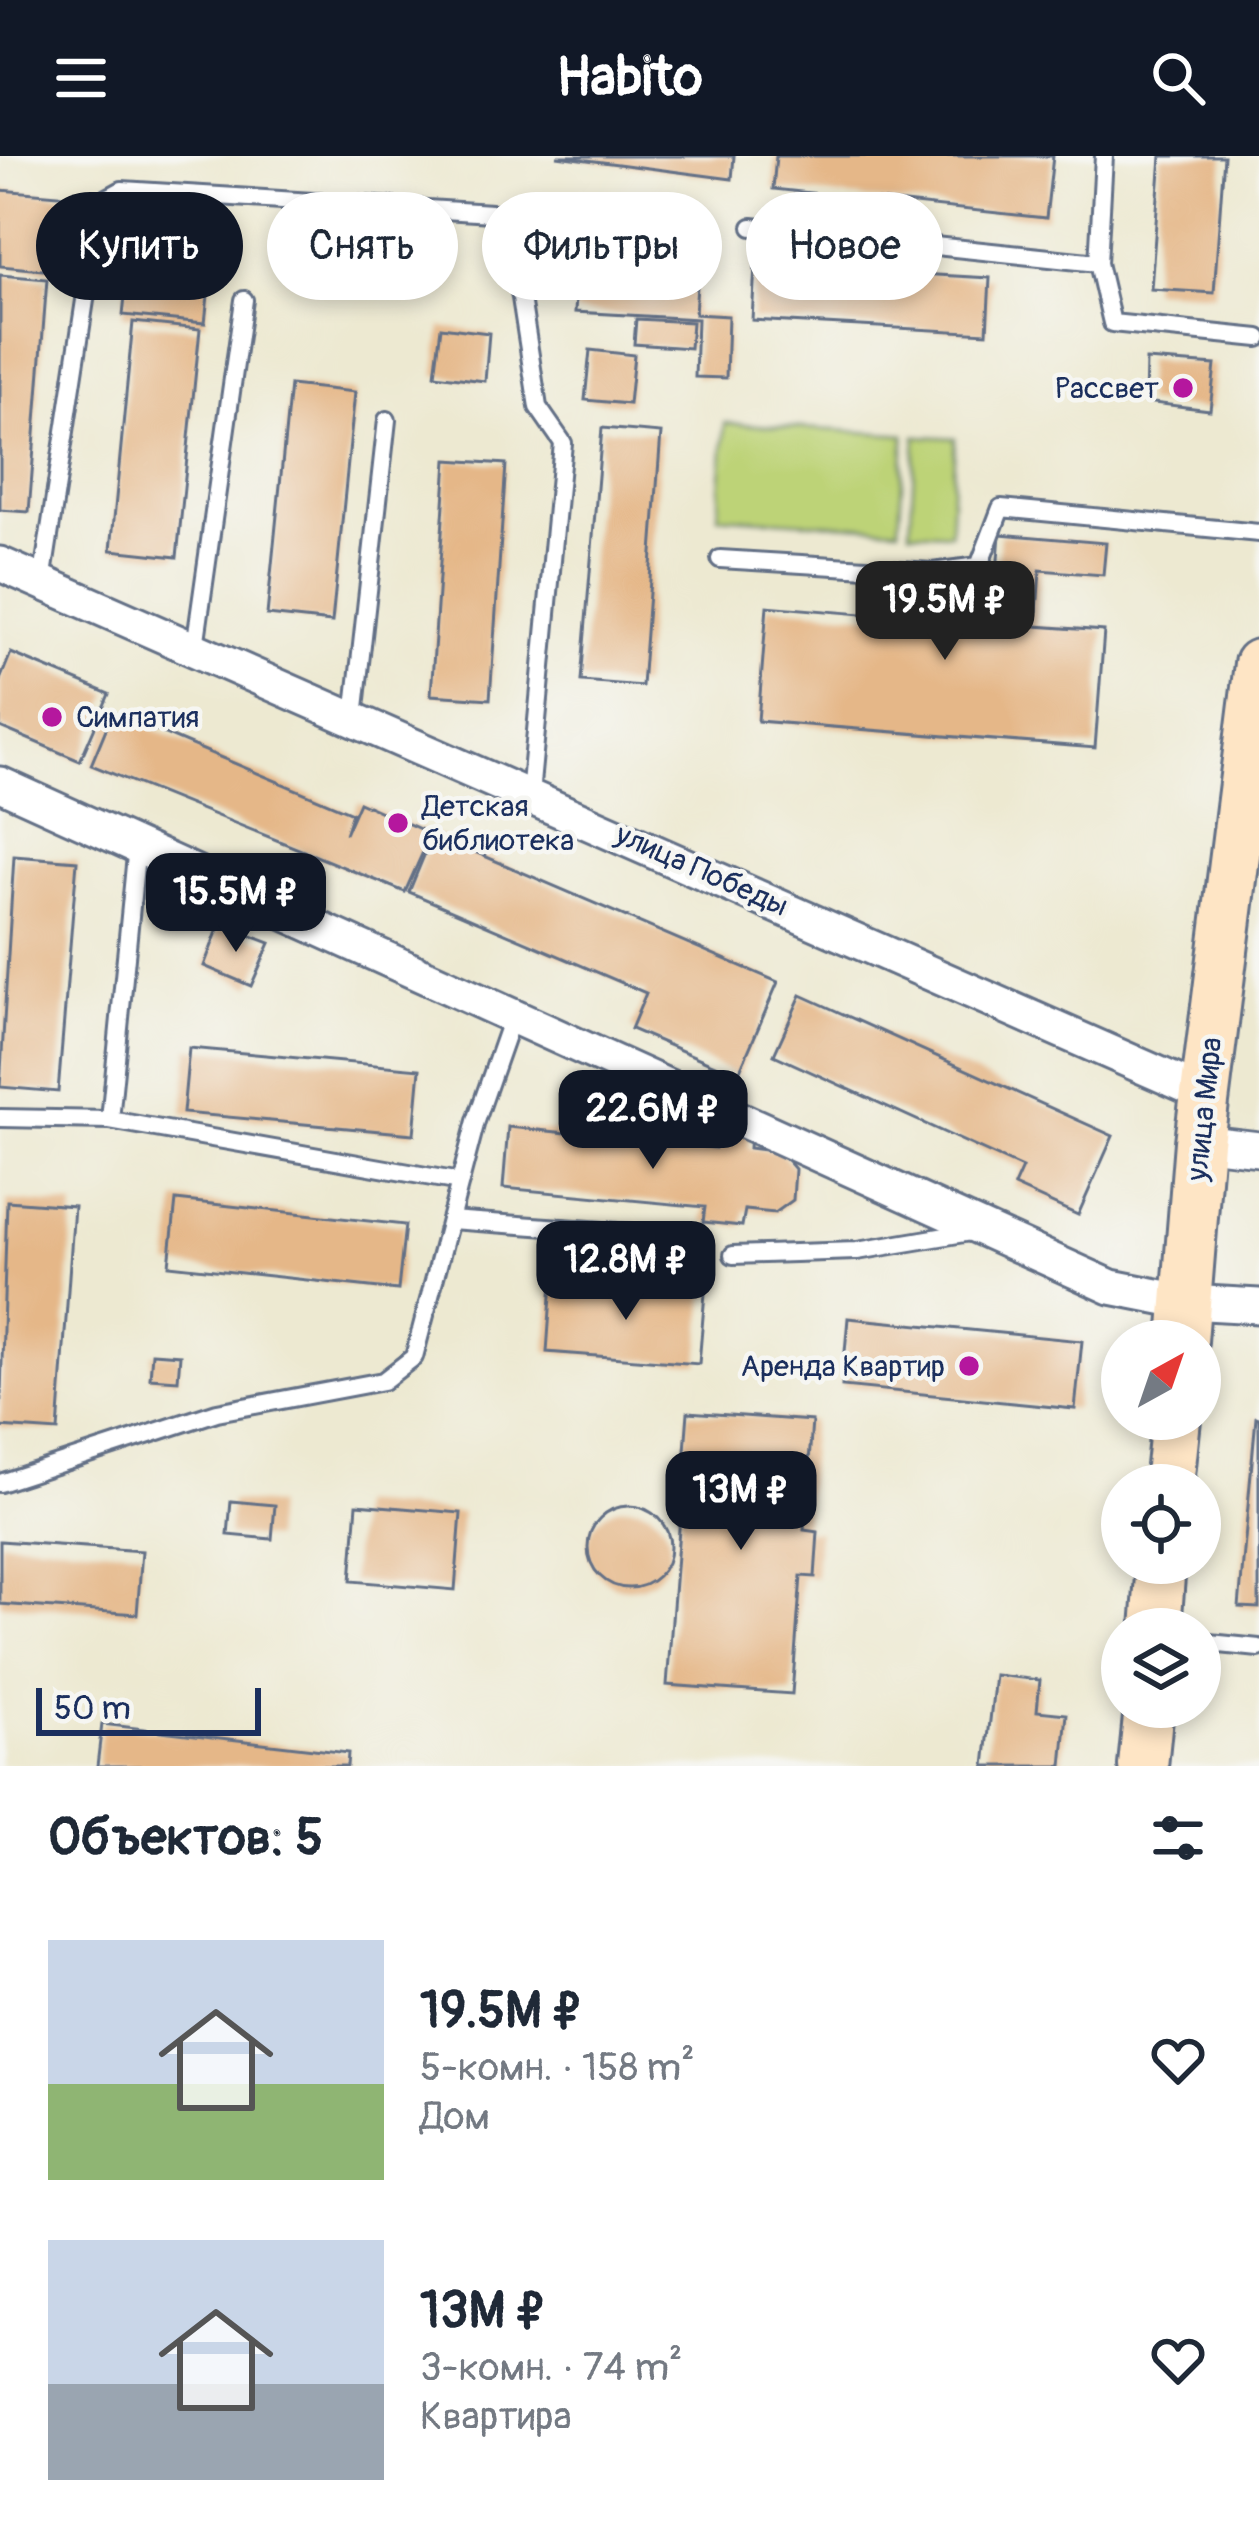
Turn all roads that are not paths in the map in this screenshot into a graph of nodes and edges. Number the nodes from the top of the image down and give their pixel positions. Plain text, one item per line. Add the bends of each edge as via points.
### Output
1 (1104, 156) edge
2 (943, 247) edge
3 (1098, 263) junction
4 (244, 300) dead end
5 (1259, 338) edge
6 (387, 420) dead end
7 (1259, 533) edge
8 (720, 560) dead end
9 (0, 564) edge
10 (42, 582) junction
11 (195, 647) junction
12 (1259, 664) edge
13 (354, 717) junction
14 (0, 784) edge
15 (530, 795) junction
16 (137, 845) junction
17 (512, 1016) junction
18 (1205, 1094) junction
19 (0, 1118) edge
20 (110, 1120) junction
21 (1199, 1142) junction
22 (1259, 1149) edge
23 (460, 1182) junction
24 (450, 1220) junction
25 (986, 1229) junction
26 (647, 1234) dead end
27 (733, 1256) dead end
28 (1259, 1306) edge
29 (1181, 1320) edge
30 (1185, 1320) edge
31 (1194, 1320) edge
32 (0, 1484) edge
33 (1221, 1644) edge
34 (1259, 1648) edge
35 (1147, 1728) edge
36 (1143, 1766) edge

1 - 3 lane
2 - 3 lane
3 - 5 lane via 1112,323
4 - 11 lane
6 - 13 lane
7 - 8 lane via 1001,508 979,566 932,572
9 - 10 street, улица Победы
10 - 11 street, улица Победы
10 - 15 lane via 100,202 122,190 508,214 538,407 563,442
11 - 13 street, улица Победы
12 - 18 street, улица Мира
13 - 15 street, улица Победы
14 - 16 street
15 - 18 street, улица Победы
16 - 17 street
16 - 20 lane
17 - 23 lane
17 - 25 street
18 - 21 street, улица Мира
19 - 20 lane
20 - 23 lane
21 - 22 street
21 - 30 street, улица Мира
23 - 24 lane
24 - 26 lane
24 - 32 lane via 415,1357 383,1381 217,1412
25 - 27 lane via 857,1252
25 - 29 street
28 - 31 street
33 - 34 lane
35 - 36 street

